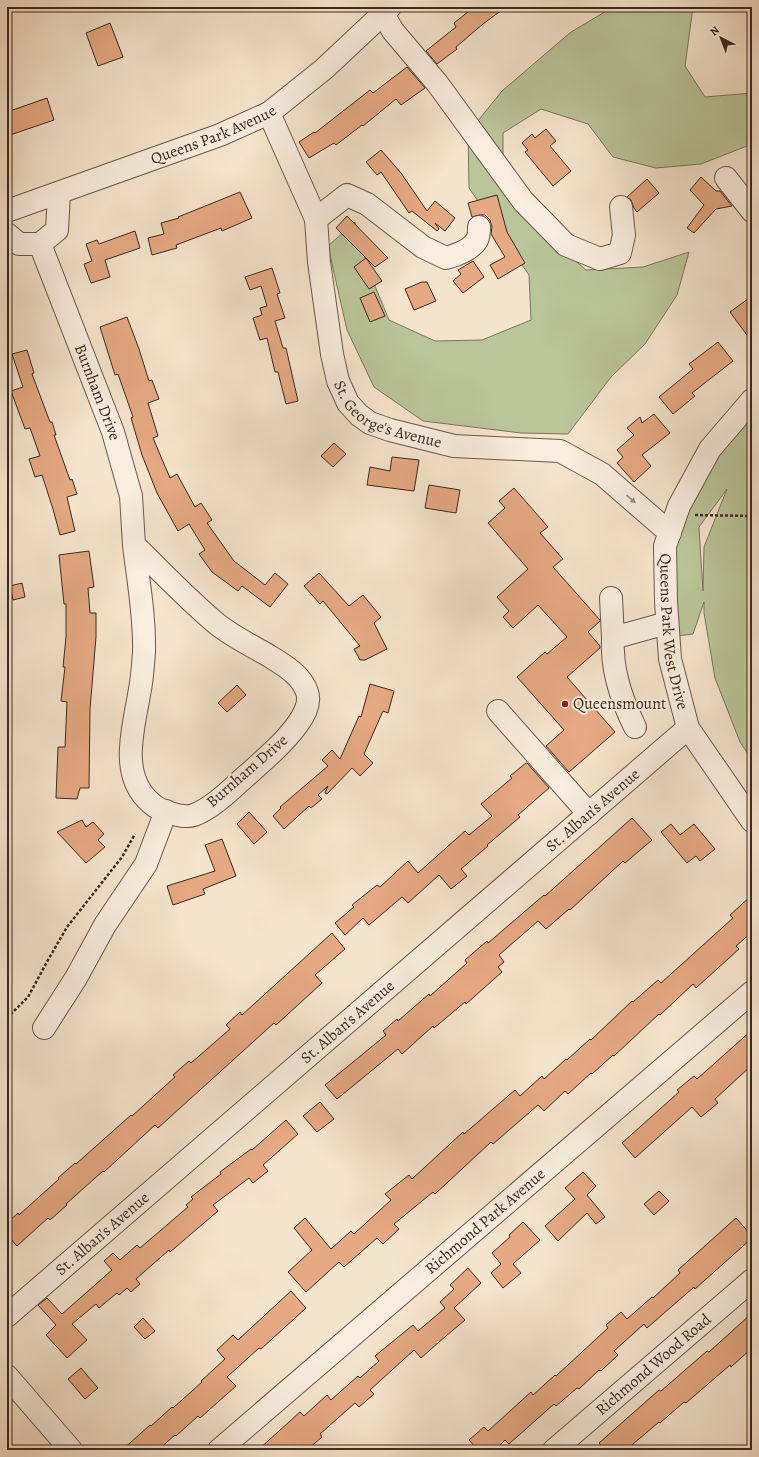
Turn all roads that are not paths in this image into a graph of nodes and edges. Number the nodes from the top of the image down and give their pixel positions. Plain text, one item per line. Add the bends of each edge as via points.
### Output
1 (387, 10) edge
2 (269, 113) junction
3 (726, 178) dead end
4 (59, 193) junction
5 (621, 207) dead end
6 (7, 211) edge
7 (752, 211) edge
8 (316, 219) junction
9 (479, 227) dead end
10 (7, 234) edge
11 (40, 244) junction
12 (752, 400) edge
13 (673, 524) junction
14 (134, 545) junction
15 (611, 598) dead end
16 (667, 623) junction
17 (613, 638) junction
18 (498, 711) dead end
19 (635, 727) dead end
20 (688, 728) junction
21 (159, 808) junction
22 (589, 814) junction
23 (752, 821) edge
24 (752, 992) edge
25 (44, 1028) dead end
26 (752, 1280) edge
27 (7, 1316) edge
28 (7, 1376) edge
29 (71, 1450) edge
30 (219, 1450) edge
31 (554, 1450) edge

1 - 2 street, Queens Park Avenue via 324,69
1 - 5 street via 393,31 437,83 523,201 566,245 600,259 620,252 624,235
2 - 4 street, Queens Park Avenue via 220,135
2 - 8 street, St. George's Avenue
3 - 7 street
4 - 6 street, Queens Park Avenue
4 - 11 street via 57,230
8 - 9 street via 347,195 366,204 423,247 446,258 460,254 471,246 478,239
8 -> 13 street, St. George's Avenue via 319,262 332,354 338,381 348,403 359,415 370,423 390,430 454,446 560,451 602,474
10 - 11 street via 19,244
11 - 14 street, Burnham Drive via 113,432 131,496
12 - 13 street, Queens Park West Drive via 710,449 679,506
13 - 16 street, Queens Park West Drive via 665,546
14 - 21 street, Burnham Drive via 143,617 144,652 140,694 130,744 131,767 136,784 144,796
14 - 21 street, Burnham Drive via 218,624 283,664 300,678 308,694 307,708 298,725 282,743 218,801 193,815 172,814
15 - 17 street
16 - 17 street
16 - 20 street, Queens Park West Drive via 670,658
17 - 19 street via 612,651 618,682
18 - 22 street
20 - 22 street, St. Alban's Avenue
20 - 23 street, Queens Park West Drive
21 - 25 street via 146,864 105,925 76,978
22 - 27 street, St. Alban's Avenue
24 - 30 street, Richmond Park Avenue
26 - 31 street, Richmond Wood Road
28 - 29 street

